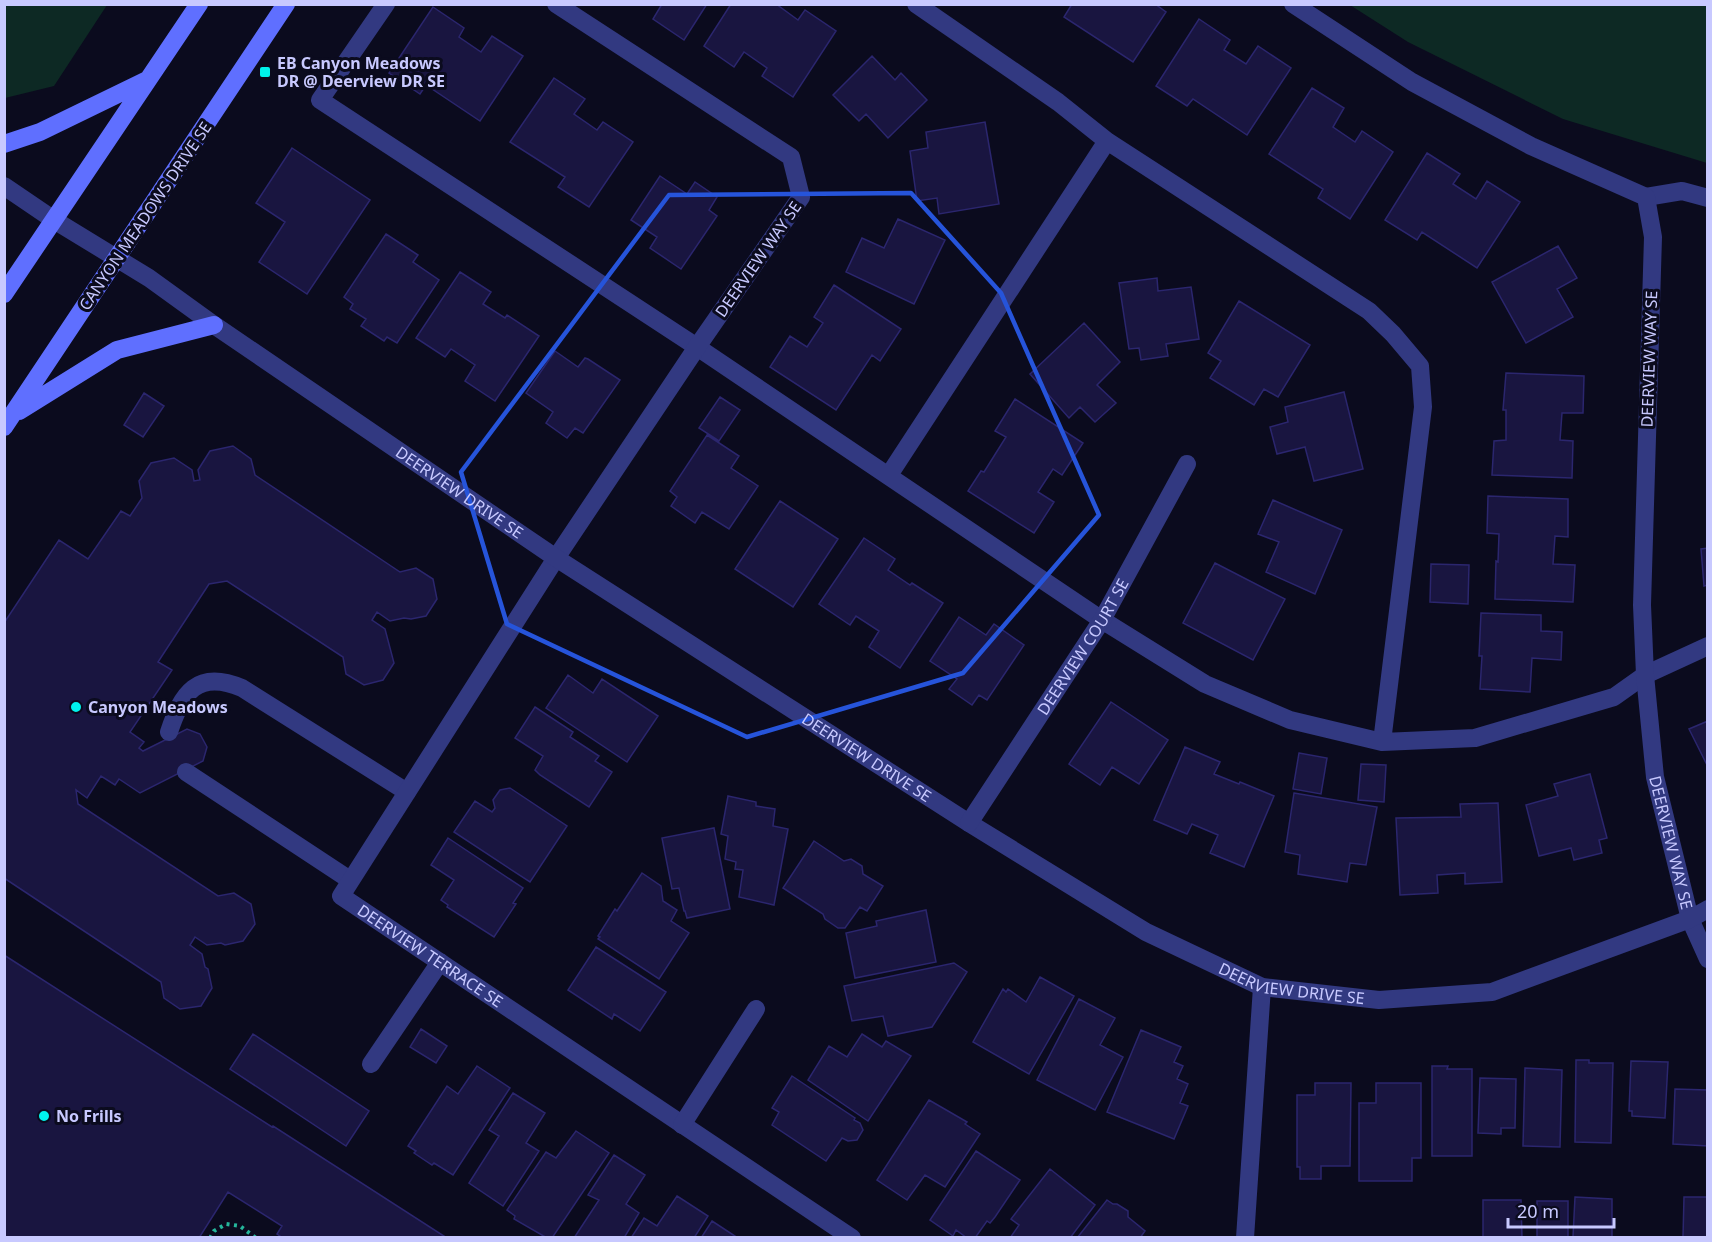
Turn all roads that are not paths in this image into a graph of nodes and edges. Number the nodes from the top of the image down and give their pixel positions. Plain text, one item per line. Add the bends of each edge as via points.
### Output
1 (199, 4) edge
2 (286, 4) edge
3 (386, 4) edge
4 (556, 4) edge
5 (916, 4) edge
6 (1293, 4) edge
7 (149, 79) junction
8 (1107, 141) junction
9 (4, 144) edge
10 (4, 186) edge
11 (1646, 197) junction
12 (1707, 198) edge
13 (54, 220) junction
14 (117, 258) junction
15 (4, 294) edge
16 (214, 325) junction
17 (697, 347) junction
18 (9, 421) edge
19 (1187, 464) dead end
20 (889, 475) junction
21 (556, 558) junction
22 (1102, 620) junction
23 (1707, 646) edge
24 (1645, 675) junction
25 (169, 732) dead end
26 (1382, 742) junction
27 (186, 772) dead end
28 (407, 792) junction
29 (969, 823) junction
30 (350, 880) junction
31 (1707, 909) edge
32 (1690, 919) junction
33 (1707, 959) edge
34 (440, 962) junction
35 (1262, 987) junction
36 (756, 1009) dead end
37 (371, 1064) dead end
38 (682, 1125) junction
39 (852, 1238) edge
40 (1245, 1238) edge

1 - 7 street
2 - 14 street, CANYON MEADOWS DRIVE SE
3 - 17 street via 320,100
4 - 17 street, DEERVIEW WAY SE via 791,157 801,197
5 - 8 street
6 - 11 street via 1412,82 1531,146
7 - 9 street via 40,132
7 - 13 street
8 - 20 street
8 - 26 street via 1369,311 1420,366 1422,407
10 - 13 street, DEERVIEW DRIVE SE
11 - 12 street via 1682,191
11 - 24 street, DEERVIEW WAY SE via 1653,237 1642,605
13 - 14 street, DEERVIEW DRIVE SE
13 - 15 street
14 - 16 street, DEERVIEW DRIVE SE
14 - 18 street, CANYON MEADOWS DRIVE SE
16 - 18 street via 117,350
16 - 21 street, DEERVIEW DRIVE SE
17 - 20 street
17 - 21 street, DEERVIEW WAY SE
19 - 22 street, DEERVIEW COURT SE
20 - 22 street
21 - 28 street, DEERVIEW TERRACE SE
21 - 29 street, DEERVIEW DRIVE SE
22 - 26 street via 1205,684 1290,720
22 - 29 street, DEERVIEW COURT SE
23 - 24 street
24 - 26 street via 1614,697 1475,738
24 - 32 street, DEERVIEW WAY SE via 1655,777
25 - 28 street via 177,708 194,688 209,680 226,681
27 - 30 street
28 - 30 street, DEERVIEW TERRACE SE
29 - 35 street, DEERVIEW DRIVE SE via 1146,932
30 - 34 street, DEERVIEW TERRACE SE via 341,896
31 - 32 street, DEERVIEW DRIVE SE
32 - 33 street
32 - 35 street, DEERVIEW DRIVE SE via 1492,992 1379,999
34 - 37 street
34 - 38 street, DEERVIEW TERRACE SE
35 - 40 street
36 - 38 street
38 - 39 street, DEERVIEW TERRACE SE

